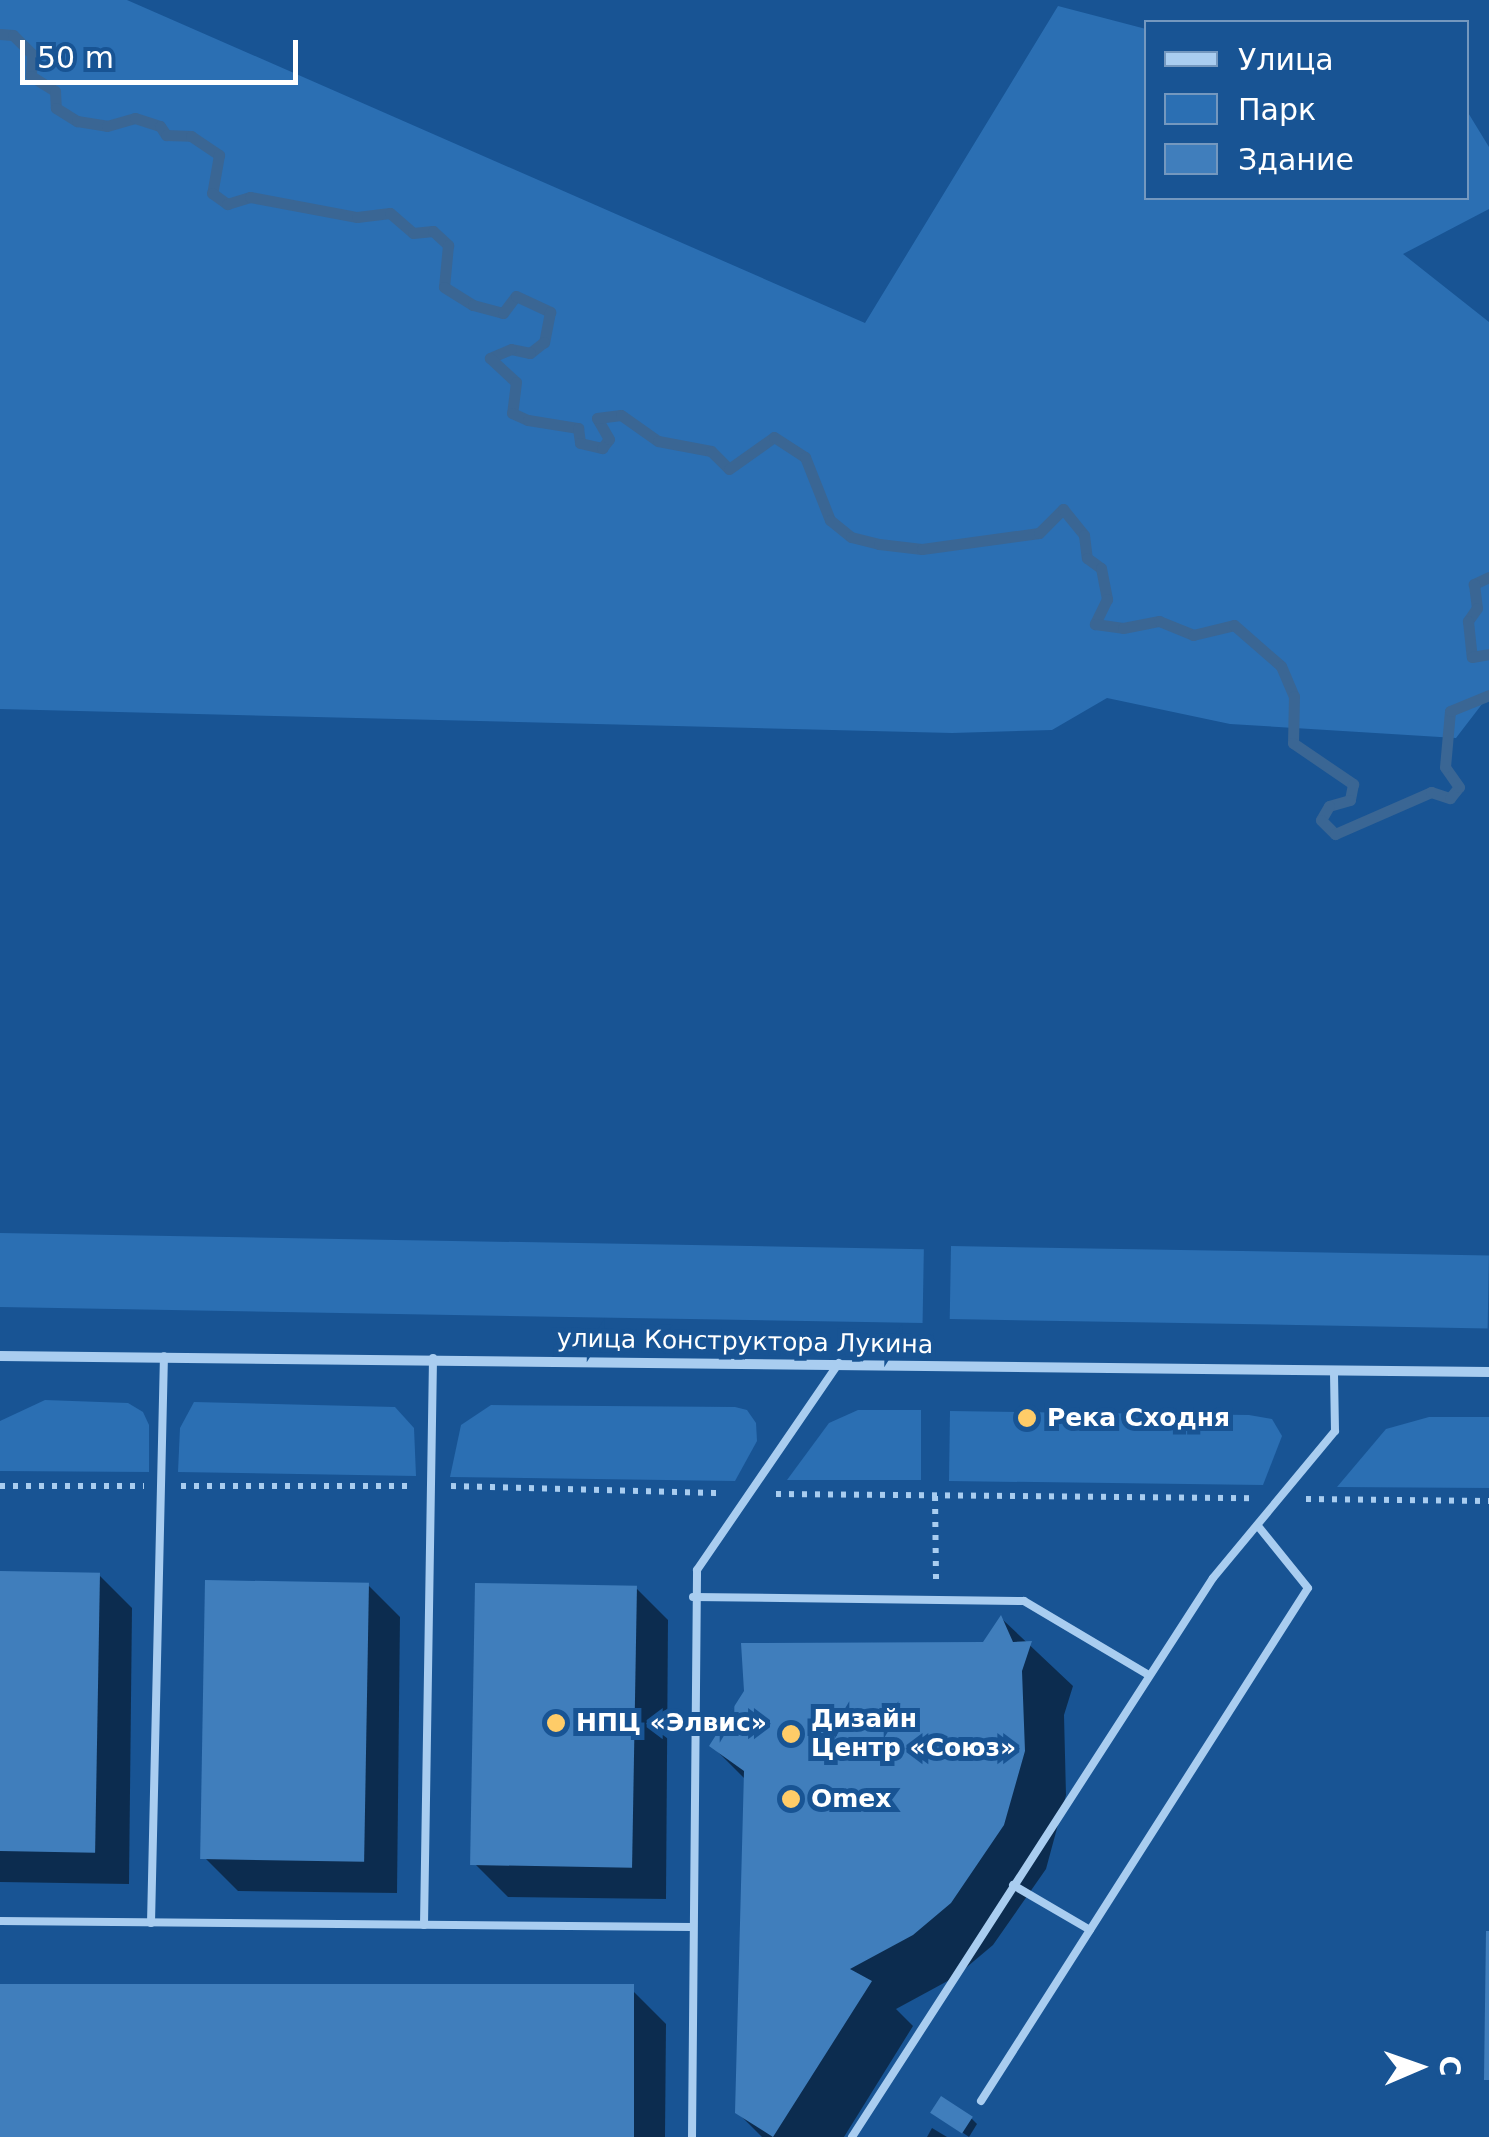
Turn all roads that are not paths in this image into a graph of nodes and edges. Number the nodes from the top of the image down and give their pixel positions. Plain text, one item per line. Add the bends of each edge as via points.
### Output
1 (164, 1356) junction
2 (1, 1357) edge
3 (433, 1358) junction
4 (840, 1364) junction
5 (1334, 1371) junction
6 (1489, 1372) edge
7 (1258, 1526) junction
8 (693, 1597) junction
9 (1147, 1674) junction
10 (1013, 1885) junction
11 (0, 1921) edge
12 (151, 1923) junction
13 (424, 1925) junction
14 (692, 1927) junction
15 (1090, 1930) junction
16 (981, 2100) dead end
17 (692, 2137) edge
18 (852, 2137) edge

1 - 2 street, улица Конструктора Лукина
1 - 3 street, улица Конструктора Лукина
1 - 12 lane
3 - 4 street, улица Конструктора Лукина
3 - 13 lane
4 - 5 street, улица Конструктора Лукина
4 - 8 lane via 697,1570
5 - 6 street, улица Конструктора Лукина
5 - 7 lane via 1335,1431
7 - 9 lane via 1212,1578
7 - 15 lane via 1308,1588
8 - 9 lane via 1024,1601
8 - 14 lane
9 - 10 lane
10 - 15 lane
10 - 18 lane
11 - 12 lane
12 - 13 lane
13 - 14 lane
14 - 17 lane
15 - 16 lane

